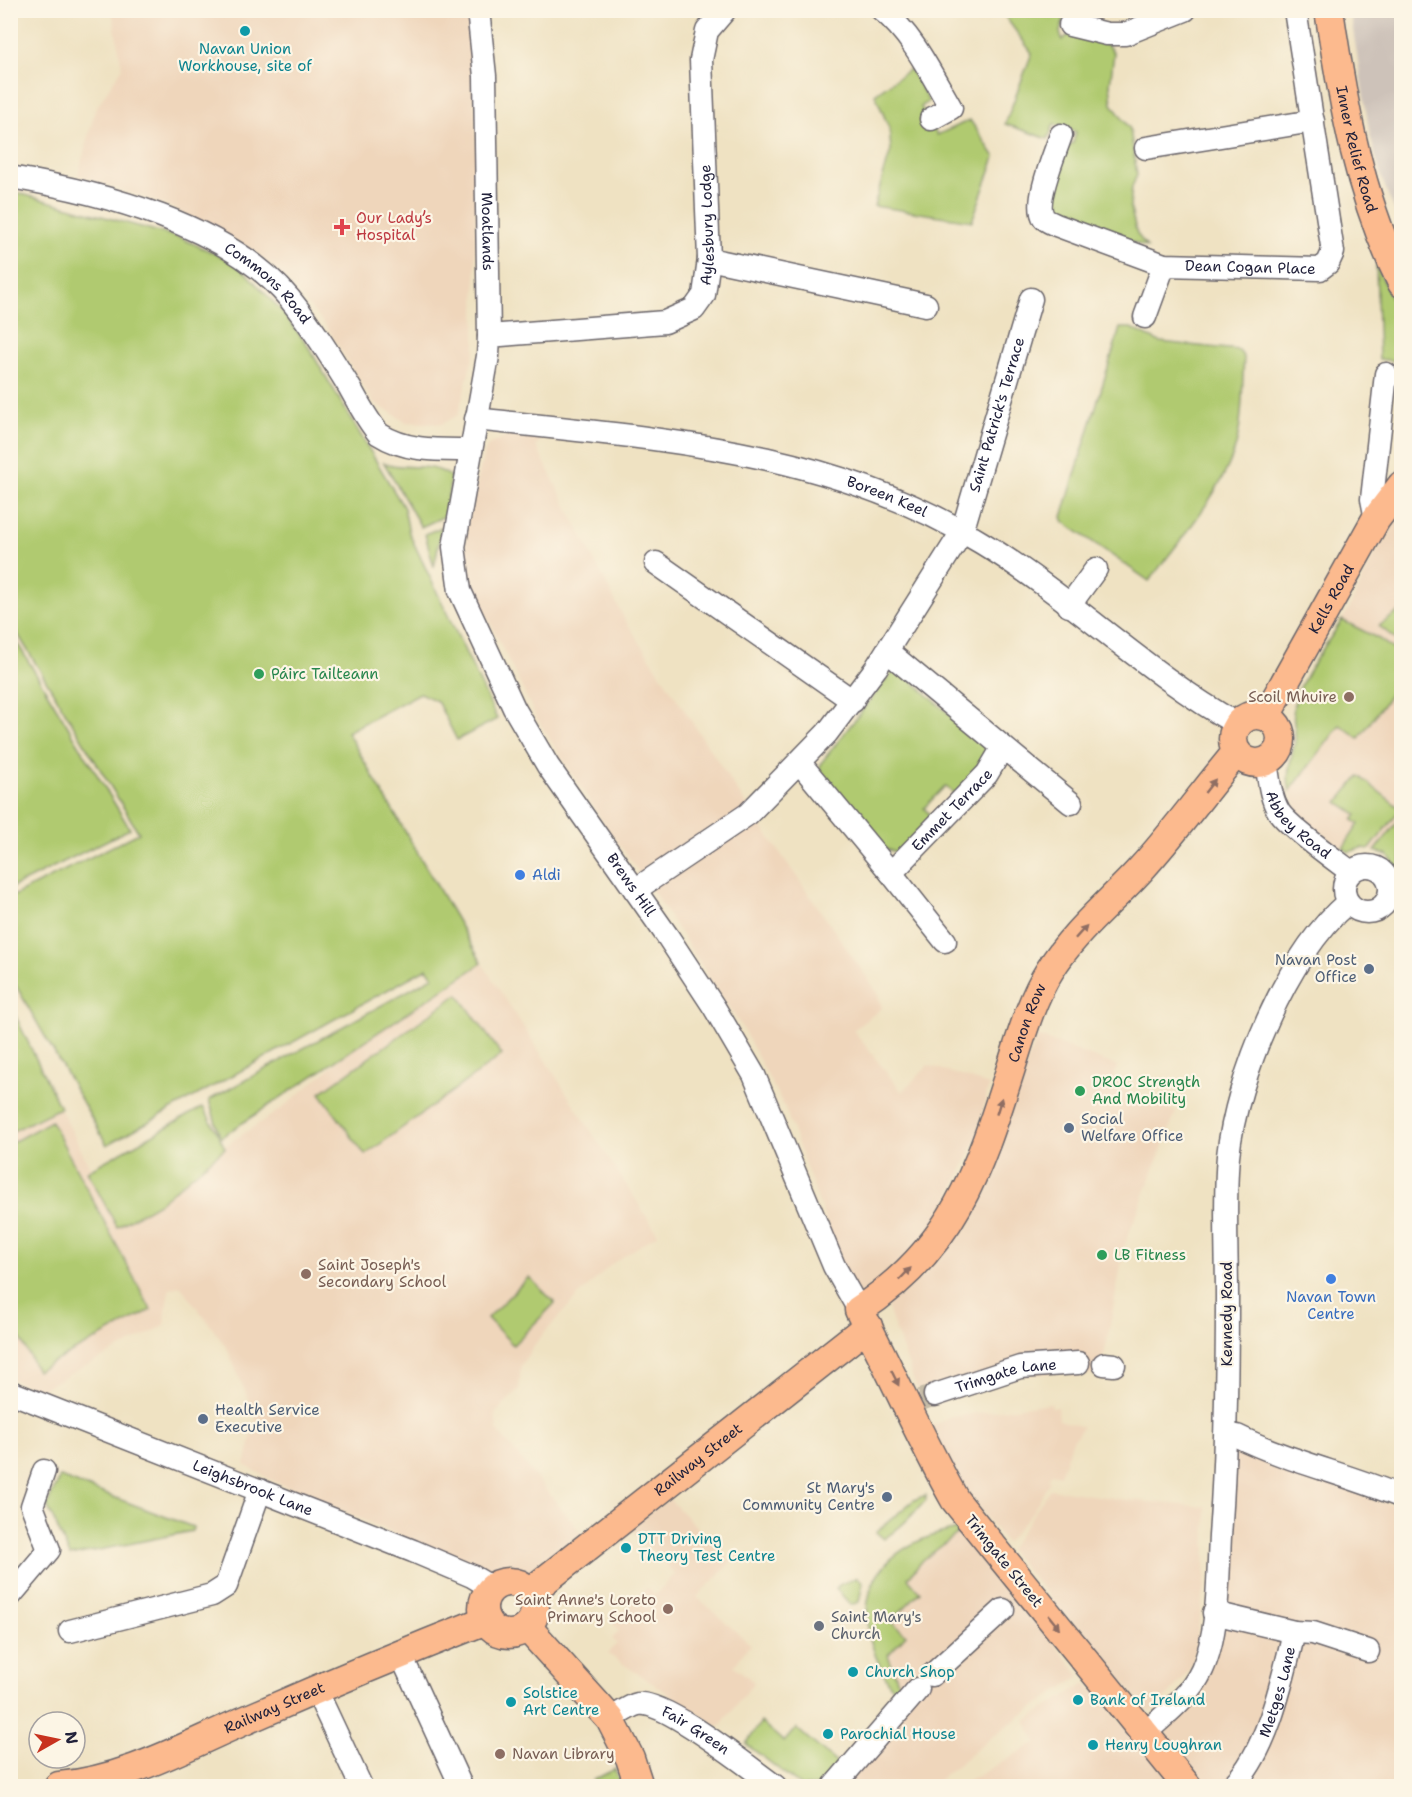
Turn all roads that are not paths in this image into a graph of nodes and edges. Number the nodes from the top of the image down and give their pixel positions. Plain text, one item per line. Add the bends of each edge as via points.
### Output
1 (478, 10) edge
2 (725, 10) edge
3 (882, 10) edge
4 (1185, 10) edge
5 (1295, 10) edge
6 (1329, 10) edge
7 (1070, 24) dead end
8 (931, 119) dead end
9 (1313, 121) junction
10 (1061, 135) dead end
11 (1146, 148) dead end
12 (10, 177) edge
13 (708, 259) junction
14 (1164, 265) junction
15 (1401, 283) edge
16 (1031, 299) dead end
17 (926, 305) dead end
18 (1145, 317) dead end
19 (489, 336) junction
20 (1386, 374) dead end
21 (476, 420) junction
22 (471, 450) junction
23 (1401, 484) edge
24 (1376, 519) junction
25 (962, 532) junction
26 (656, 563) dead end
27 (1096, 569) dead end
28 (1069, 606) junction
29 (886, 651) junction
30 (853, 701) junction
31 (1266, 716) junction
32 (1237, 724) junction
33 (1004, 747) junction
34 (1236, 753) junction
35 (799, 762) junction
36 (1266, 762) junction
37 (1071, 803) dead end
38 (1351, 872) junction
39 (891, 873) junction
40 (635, 890) junction
41 (1347, 903) junction
42 (1395, 905) edge
43 (945, 941) dead end
44 (863, 1318) junction
45 (1078, 1363) dead end
46 (10, 1392) edge
47 (921, 1401) junction
48 (1226, 1434) junction
49 (44, 1471) dead end
50 (260, 1490) junction
51 (1401, 1497) edge
52 (492, 1588) junction
53 (530, 1592) junction
54 (10, 1596) edge
55 (1016, 1598) junction
56 (1214, 1613) junction
57 (486, 1620) junction
58 (526, 1627) junction
59 (70, 1631) dead end
60 (1294, 1632) junction
61 (1368, 1651) dead end
62 (400, 1653) junction
63 (316, 1690) junction
64 (610, 1719) junction
65 (1145, 1733) junction
66 (1182, 1785) edge
67 (59, 1786) edge
68 (361, 1786) edge
69 (461, 1786) edge
70 (639, 1786) edge
71 (775, 1786) edge
72 (834, 1786) edge
73 (1232, 1786) edge

1 - 19 street, Moatlands via 485,76
2 - 13 street, Aylesbury Lodge via 707,31 701,60
3 - 8 street via 915,46 951,108
4 - 7 street via 1125,34 1107,34
5 - 9 street, Dean Cogan Place
6 - 15 main road, Inner Relief Road via 1345,115 1357,164 1375,222
9 - 11 street
9 - 14 street, Dean Cogan Place via 1333,252 1328,263 1320,268
10 - 14 street, Dean Cogan Place via 1042,195 1044,219
12 - 22 street, Commons Road via 59,185 145,211 243,255 288,297 379,434 415,448
13 - 17 street
13 - 19 street, Aylesbury Lodge via 704,296 681,317 665,322
14 - 18 street
16 - 25 street, Saint Patrick's Terrace
19 - 21 street, Moatlands
20 - 24 street via 1372,499
21 - 22 street, Moatlands
21 - 25 street, Boreen Keel via 699,445 769,457 820,470 870,489
22 - 40 street, Brews Hill via 454,548 459,591 525,727
23 - 24 main road, Kells Road
24 - 31 main road, Kells Road
25 - 28 street, Boreen Keel via 1015,565
25 - 29 street, Saint Patrick's Terrace
26 - 30 street
27 - 28 street
28 - 32 street, Boreen Keel
29 - 30 street, Saint Patrick's Terrace
29 - 33 street
30 - 35 street, Saint Patrick's Terrace
31 - 32 main road via 1250,715
31 - 36 main road via 1281,735 1278,751
32 - 34 main road via 1232,738
33 - 37 street
33 - 39 street, Emmet Terrace via 987,774
34 - 36 main road via 1250,763
44 -> 34 main road, Canon Row via 950,1223 992,1131 1024,1026 1050,969 1161,846
35 - 39 street
35 - 40 street, Saint Patrick's Terrace via 748,814
36 - 38 street, Abbey Road via 1280,813
38 - 41 street via 1344,883
38 - 42 street via 1365,866 1380,870 1389,882
39 - 43 street
40 - 44 street, Brews Hill via 714,1007 754,1075 834,1266
41 - 42 street via 1366,913
41 - 48 street, Kennedy Road via 1310,942 1292,973 1256,1052 1233,1127 1228,1156
44 -> 47 main road, Trimgate Street
44 - 53 main road, Railway Street
45 - 47 street, Trimgate Lane via 1020,1367
46 - 50 street, Leighsbrook Lane
47 - 55 main road, Trimgate Street via 926,1449
48 - 51 street
48 - 56 street, Kennedy Road
49 - 54 street via 32,1506 49,1550
50 - 52 street, Leighsbrook Lane via 453,1568
50 - 59 street via 226,1586 212,1595
52 - 53 main road via 516,1583
52 - 57 main road via 484,1600
53 - 58 main road via 534,1614
55 -> 65 main road, Trimgate Street
55 - 72 street via 925,1682
56 - 60 street, Metges Lane
56 - 65 street, Kennedy Road via 1197,1680
57 - 58 main road via 505,1634
57 - 62 main road, Railway Street
58 - 64 main road
60 - 61 street via 1313,1633
60 - 73 street, Metges Lane via 1263,1740 1244,1775
62 - 63 main road, Railway Street
62 - 69 street
63 - 67 main road, Railway Street via 126,1773 93,1783
63 - 68 street
64 - 70 main road
64 - 71 street, Fair Green via 636,1705 652,1706 717,1744
65 - 66 main road, Trimgate Street

